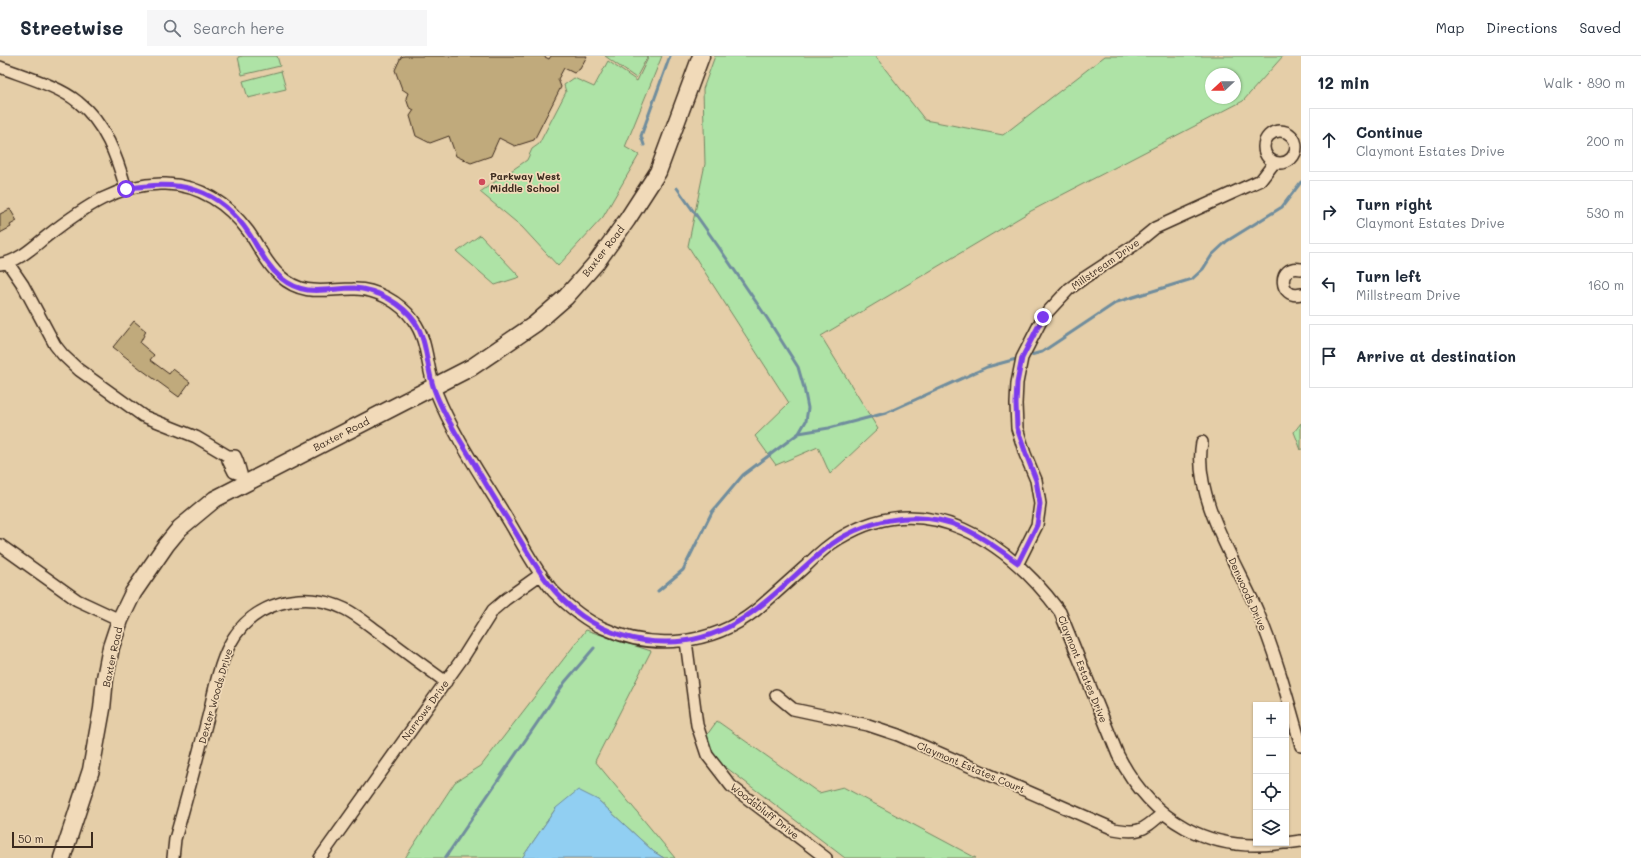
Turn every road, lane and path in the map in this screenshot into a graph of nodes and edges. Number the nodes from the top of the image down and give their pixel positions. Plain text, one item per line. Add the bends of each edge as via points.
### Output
1 (701, 56) edge
2 (0, 66) edge
3 (1274, 163) dead end
4 (126, 189) junction
5 (4, 263) edge
6 (1301, 269) edge
7 (1301, 294) edge
8 (434, 388) junction
9 (1202, 442) dead end
10 (242, 478) junction
11 (0, 545) edge
12 (1018, 563) junction
13 (541, 574) junction
14 (120, 620) junction
15 (686, 641) junction
16 (446, 682) junction
17 (776, 695) dead end
18 (1301, 746) edge
19 (1163, 814) junction
20 (1301, 841) edge
21 (1289, 842) edge
22 (1253, 846) edge
23 (62, 858) edge
24 (173, 858) edge
25 (320, 858) edge
26 (826, 858) edge

1 - 8 main road, Baxter Road via 658,172 596,263 566,297 536,324 472,367
2 - 4 street via 78,101 95,118 112,144
3 - 12 street, Millstream Drive via 1261,180 1155,228 1069,289 1043,317 1022,358 1017,383 1017,428 1036,480 1040,504 1037,525
4 - 5 street, Claymont Estates Drive via 98,200 21,256
4 - 8 street, Claymont Estates Drive via 165,184 181,186 215,198 232,212 281,278 312,291 356,288 379,294 401,306 421,334
5 - 10 street via 23,285 63,355 79,370 144,416 196,437 228,456 234,472
6 - 7 street via 1288,271 1283,278 1289,293
8 - 10 main road, Baxter Road
8 - 13 street, Claymont Estates Drive via 465,448
9 - 18 street, Denwoods Drive via 1202,476 1210,508 1257,610 1275,657
10 - 14 main road, Baxter Road via 180,528 133,592
11 - 14 street via 77,600
12 - 15 street, Claymont Estates Drive via 960,527 919,518 896,518 861,528 835,541 741,621
12 - 19 street, Claymont Estates Drive via 1060,612 1128,776
13 - 15 street, Claymont Estates Drive via 552,590 565,602 599,627 642,641
13 - 16 street, Narrows Drive via 494,610
14 - 23 main road, Baxter Road via 105,678 91,770
15 - 26 street, Woodsbluff Drive via 697,725 707,755 732,786
16 - 24 street, Dexter Woods Drive via 345,609 324,601 308,599 292,600 262,610 250,619 230,644 214,692 175,839
16 - 25 street, Narrows Drive
17 - 19 street, Claymont Estates Court via 793,709 868,725 898,735 1114,829 1139,831
19 - 22 street, Claymont Estates Drive via 1180,825 1222,842
20 - 21 street, Claymont Estates Drive

